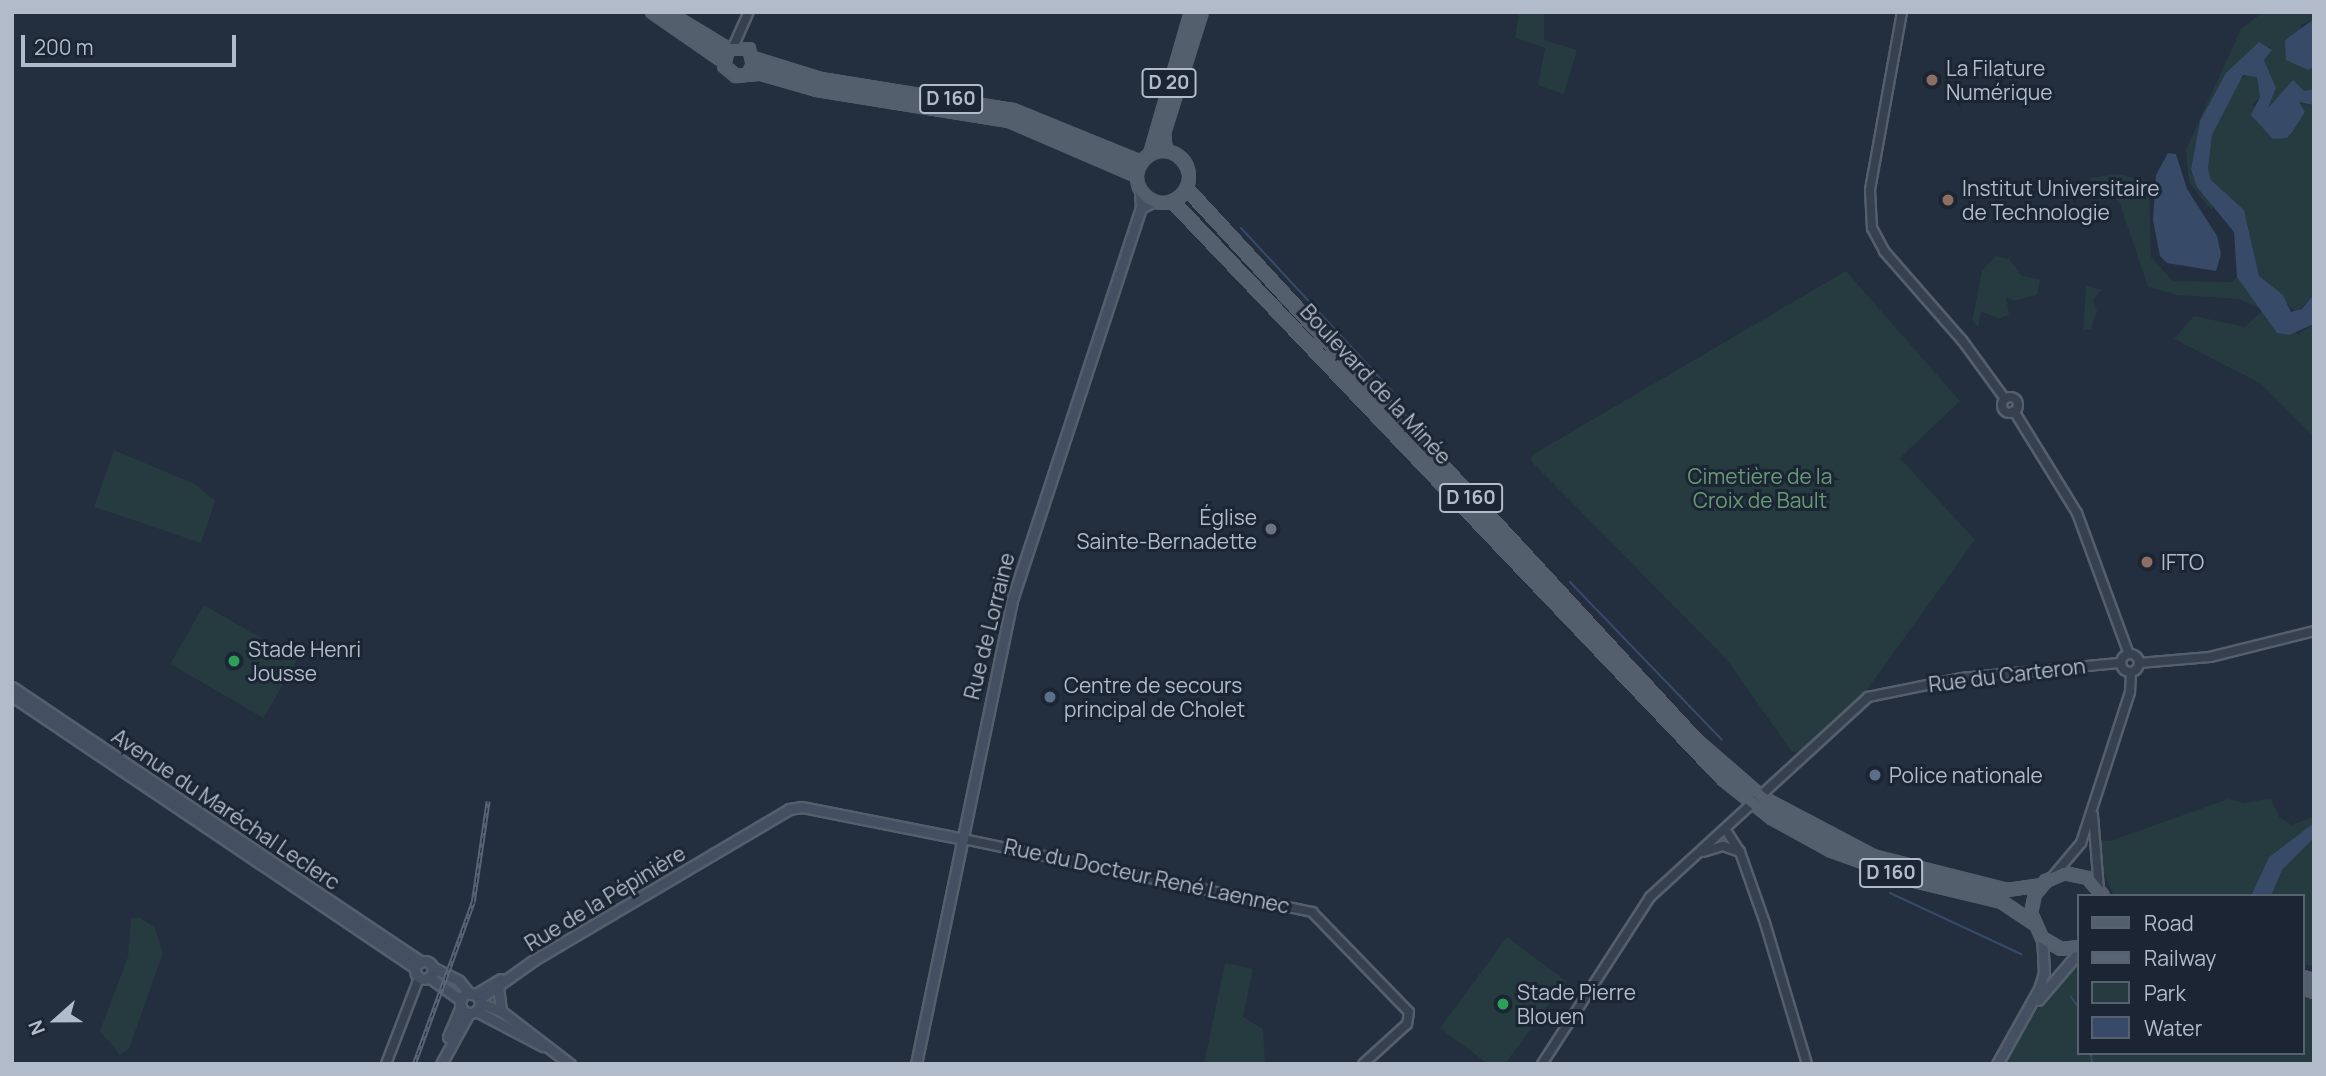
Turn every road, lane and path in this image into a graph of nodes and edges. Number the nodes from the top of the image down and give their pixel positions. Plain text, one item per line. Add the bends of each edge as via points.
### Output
1 (652, 12) edge
2 (667, 12) edge
3 (749, 12) edge
4 (1191, 12) edge
5 (1202, 12) edge
6 (1902, 12) edge
7 (742, 30) junction
8 (731, 47) junction
9 (746, 47) junction
10 (753, 58) junction
11 (723, 61) junction
12 (748, 74) junction
13 (1166, 150) junction
14 (1145, 158) junction
15 (1137, 176) junction
16 (1140, 189) junction
17 (1187, 189) junction
18 (1154, 201) junction
19 (1173, 202) junction
20 (1141, 208) junction
21 (2314, 631) edge
22 (2129, 654) junction
23 (2121, 663) junction
24 (2139, 663) junction
25 (2131, 672) junction
26 (12, 687) edge
27 (12, 696) edge
28 (1759, 802) junction
29 (2093, 808) junction
30 (1726, 829) junction
31 (963, 839) junction
32 (1740, 852) junction
33 (1698, 853) junction
34 (2052, 877) junction
35 (2041, 885) junction
36 (2101, 892) edge
37 (2033, 923) junction
38 (2042, 938) junction
39 (2078, 950) edge
40 (2078, 951) edge
41 (417, 965) junction
42 (427, 974) junction
43 (512, 974) junction
44 (498, 986) junction
45 (471, 1003) junction
46 (501, 1012) junction
47 (2025, 1018) junction
48 (545, 1047) junction
49 (441, 1062) edge
50 (386, 1064) edge
51 (570, 1064) edge
52 (916, 1064) edge
53 (1363, 1064) edge
54 (1542, 1064) edge
55 (1807, 1064) edge
56 (1997, 1064) edge

1 - 11 main road
2 - 8 main road
3 - 7 street
4 - 14 main road, D 20
5 - 13 main road, D 20 via 1164,134
6 - 22 street via 1870,190 1872,228 1884,251 1962,340 2005,399 2004,410 2014,411 2077,513
7 - 8 street
7 - 9 street
8 - 9 main road
8 - 11 main road
9 - 10 main road
10 - 12 main road
10 - 14 main road, D 160 via 821,79 1013,110
11 - 12 main road via 731,74
12 - 15 main road, D 160 via 1009,121
13 - 14 main road
13 - 17 main road via 1186,164
14 - 15 main road
15 - 16 main road
16 - 18 main road
16 - 20 main road, Rue de Lorraine
17 - 19 main road
17 - 28 main road, Boulevard de la Minée / D 160 via 1695,739
18 - 19 main road
18 - 20 main road
19 - 28 main road, Boulevard de la Minée / D 160 via 1682,741
20 - 31 main road, Rue de Lorraine via 1013,597
21 - 24 street via 2210,657
22 - 23 street
22 - 24 street
23 - 25 street
23 - 28 street, Rue du Carteron via 1894,689 1868,697
24 - 25 street
25 - 29 street via 2130,692
26 - 41 main road, Avenue du Maréchal Leclerc
27 - 41 main road, Avenue du Maréchal Leclerc
28 - 30 street, Rue du Carteron
28 - 35 main road, D 160 via 1873,856 2007,890
28 - 37 main road, D 160 via 1832,851 1918,881 2002,902
29 - 34 street via 2081,843
29 - 36 street
30 - 32 street
30 - 33 street, Rue du Carteron
31 - 43 main road, Rue de la Pépinière via 802,807 716,852
31 - 52 main road, Rue de Lorraine
31 - 53 street, Rue du Docteur René Laennec via 1303,908 1328,923 1411,1017
32 - 33 street via 1723,846
32 - 55 street
33 - 54 street, Rue du Carteron via 1650,897
34 - 35 main road
34 - 36 main road via 2076,874
35 - 37 main road via 2032,903
37 - 38 main road
38 - 39 main road via 2061,949
38 - 47 main road via 2044,973
40 - 47 main road
41 - 42 main road, Avenue du Maréchal Leclerc
41 - 42 main road
42 - 45 main road, Avenue du Maréchal Leclerc
42 - 50 street
43 - 44 main road, Rue de la Pépinière
43 - 45 main road, Rue de la Pépinière
44 - 45 main road, Rue de la Pépinière
44 - 46 main road
45 - 46 main road
45 - 48 main road
45 - 49 main road
46 - 48 main road
47 - 56 main road
48 - 51 main road

